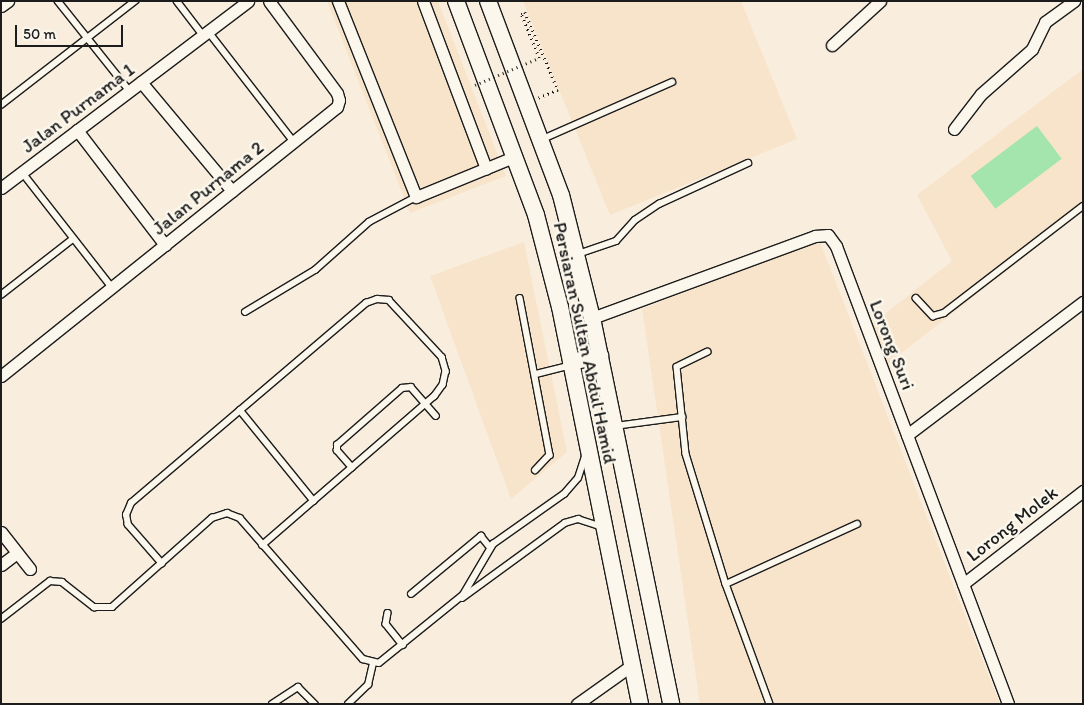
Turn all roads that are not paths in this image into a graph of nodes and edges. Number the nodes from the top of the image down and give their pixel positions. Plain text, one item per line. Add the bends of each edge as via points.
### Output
1 (8, 1) edge
2 (58, 1) edge
3 (135, 1) edge
4 (177, 1) edge
5 (248, 1) edge
6 (269, 1) edge
7 (338, 1) edge
8 (423, 1) edge
9 (456, 1) edge
10 (488, 1) edge
11 (880, 1) edge
12 (1074, 1) edge
13 (1, 6) edge
14 (205, 33) junction
15 (88, 38) junction
16 (832, 45) dead end
17 (141, 82) junction
18 (672, 82) dead end
19 (130, 90) junction
20 (1, 105) edge
21 (954, 129) dead end
22 (77, 130) junction
23 (543, 140) junction
24 (294, 142) junction
25 (516, 156) junction
26 (748, 164) dead end
27 (486, 169) junction
28 (22, 172) junction
29 (1, 188) edge
30 (232, 191) junction
31 (416, 197) junction
32 (1083, 206) edge
33 (73, 239) junction
34 (165, 245) junction
35 (576, 255) junction
36 (112, 288) junction
37 (1, 295) edge
38 (520, 298) dead end
39 (916, 298) dead end
40 (1083, 302) edge
41 (245, 312) dead end
42 (592, 318) junction
43 (708, 352) dead end
44 (600, 356) junction
45 (571, 364) junction
46 (536, 374) junction
47 (1, 376) edge
48 (426, 404) junction
49 (240, 410) junction
50 (436, 416) dead end
51 (682, 417) junction
52 (613, 426) junction
53 (907, 435) junction
54 (586, 437) junction
55 (352, 468) junction
56 (536, 470) dead end
57 (1083, 491) edge
58 (314, 501) junction
59 (857, 524) dead end
60 (604, 529) junction
61 (1, 532) edge
62 (263, 545) junction
63 (490, 547) junction
64 (17, 553) junction
65 (162, 564) junction
66 (1, 565) edge
67 (30, 569) dead end
68 (726, 584) junction
69 (963, 584) junction
70 (410, 594) dead end
71 (458, 600) junction
72 (388, 613) dead end
73 (1, 619) edge
74 (403, 646) junction
75 (373, 663) junction
76 (632, 665) junction
77 (272, 704) edge
78 (315, 704) edge
79 (348, 704) edge
80 (577, 704) edge
81 (640, 704) edge
82 (671, 704) edge
83 (770, 704) edge
84 (1008, 704) edge

1 - 13 street
2 - 15 lane
3 - 15 lane
4 - 14 lane
5 - 14 street, Jalan Purnama 1
6 - 24 street, Jalan Purnama 2 via 340,100 337,107
7 - 31 street
8 - 27 street
9 - 25 main road, Persiaran Sultan Abdul Hamid
10 - 23 main road, Persiaran Sultan Abdul Hamid
11 - 16 street
12 - 21 street via 1045,22 1032,49 981,94
14 - 17 street, Jalan Purnama 1
14 - 24 lane
15 - 19 lane
15 - 20 lane
17 - 19 street, Jalan Purnama 1
17 - 30 street
18 - 23 lane
19 - 22 street, Jalan Purnama 1
22 - 28 street, Jalan Purnama 1
22 - 34 street
23 - 35 main road, Persiaran Sultan Abdul Hamid
24 - 30 street, Jalan Purnama 2
25 - 27 street
25 - 45 main road, Persiaran Sultan Abdul Hamid via 536,215
26 - 35 lane via 646,211 616,241
27 - 31 street
28 - 29 street, Jalan Purnama 1
28 - 33 lane
30 - 34 street, Jalan Purnama 2
31 - 41 lane via 369,222 315,270
32 - 39 lane via 944,313 933,316
33 - 36 lane
33 - 37 lane
34 - 36 street, Jalan Purnama 2
35 - 42 main road, Persiaran Sultan Abdul Hamid
36 - 47 street, Jalan Purnama 2
38 - 46 lane
40 - 53 street
42 - 44 main road, Persiaran Sultan Abdul Hamid
42 - 53 street, Lorong Suri via 823,233 836,246
43 - 51 lane via 677,367
44 - 45 main road
44 - 52 main road, Persiaran Sultan Abdul Hamid
45 - 46 lane
45 - 54 main road, Persiaran Sultan Abdul Hamid
46 - 56 lane via 550,455
48 - 49 lane via 444,385 446,371 442,357 396,304 377,299 366,303
48 - 50 lane
48 - 55 lane
48 - 55 lane via 411,387 404,386 337,445 337,451
49 - 58 lane
49 - 65 lane via 128,509 126,520 130,530
51 - 52 lane
51 - 68 lane via 686,454
52 - 82 main road, Persiaran Sultan Abdul Hamid
53 - 69 street, Lorong Suri
54 - 60 main road, Persiaran Sultan Abdul Hamid
54 - 63 lane via 582,468 571,486 508,530
55 - 58 lane
57 - 69 street, Lorong Molek
58 - 62 lane
59 - 68 lane
60 - 71 lane via 578,518 565,523 511,560 472,594
60 - 76 main road, Persiaran Sultan Abdul Hamid
61 - 64 street
62 - 65 lane via 240,518 222,513 212,518
62 - 75 lane via 363,659
63 - 70 lane via 481,536
63 - 71 lane via 468,589
64 - 66 street
64 - 67 street
65 - 73 lane via 112,607 94,607 62,582 50,581
68 - 83 lane
69 - 84 street, Lorong Suri
71 - 74 lane
72 - 74 lane via 386,624
74 - 75 lane via 384,661
75 - 79 lane via 368,685
76 - 80 street
76 - 81 main road, Persiaran Sultan Abdul Hamid
77 - 78 lane via 298,687

